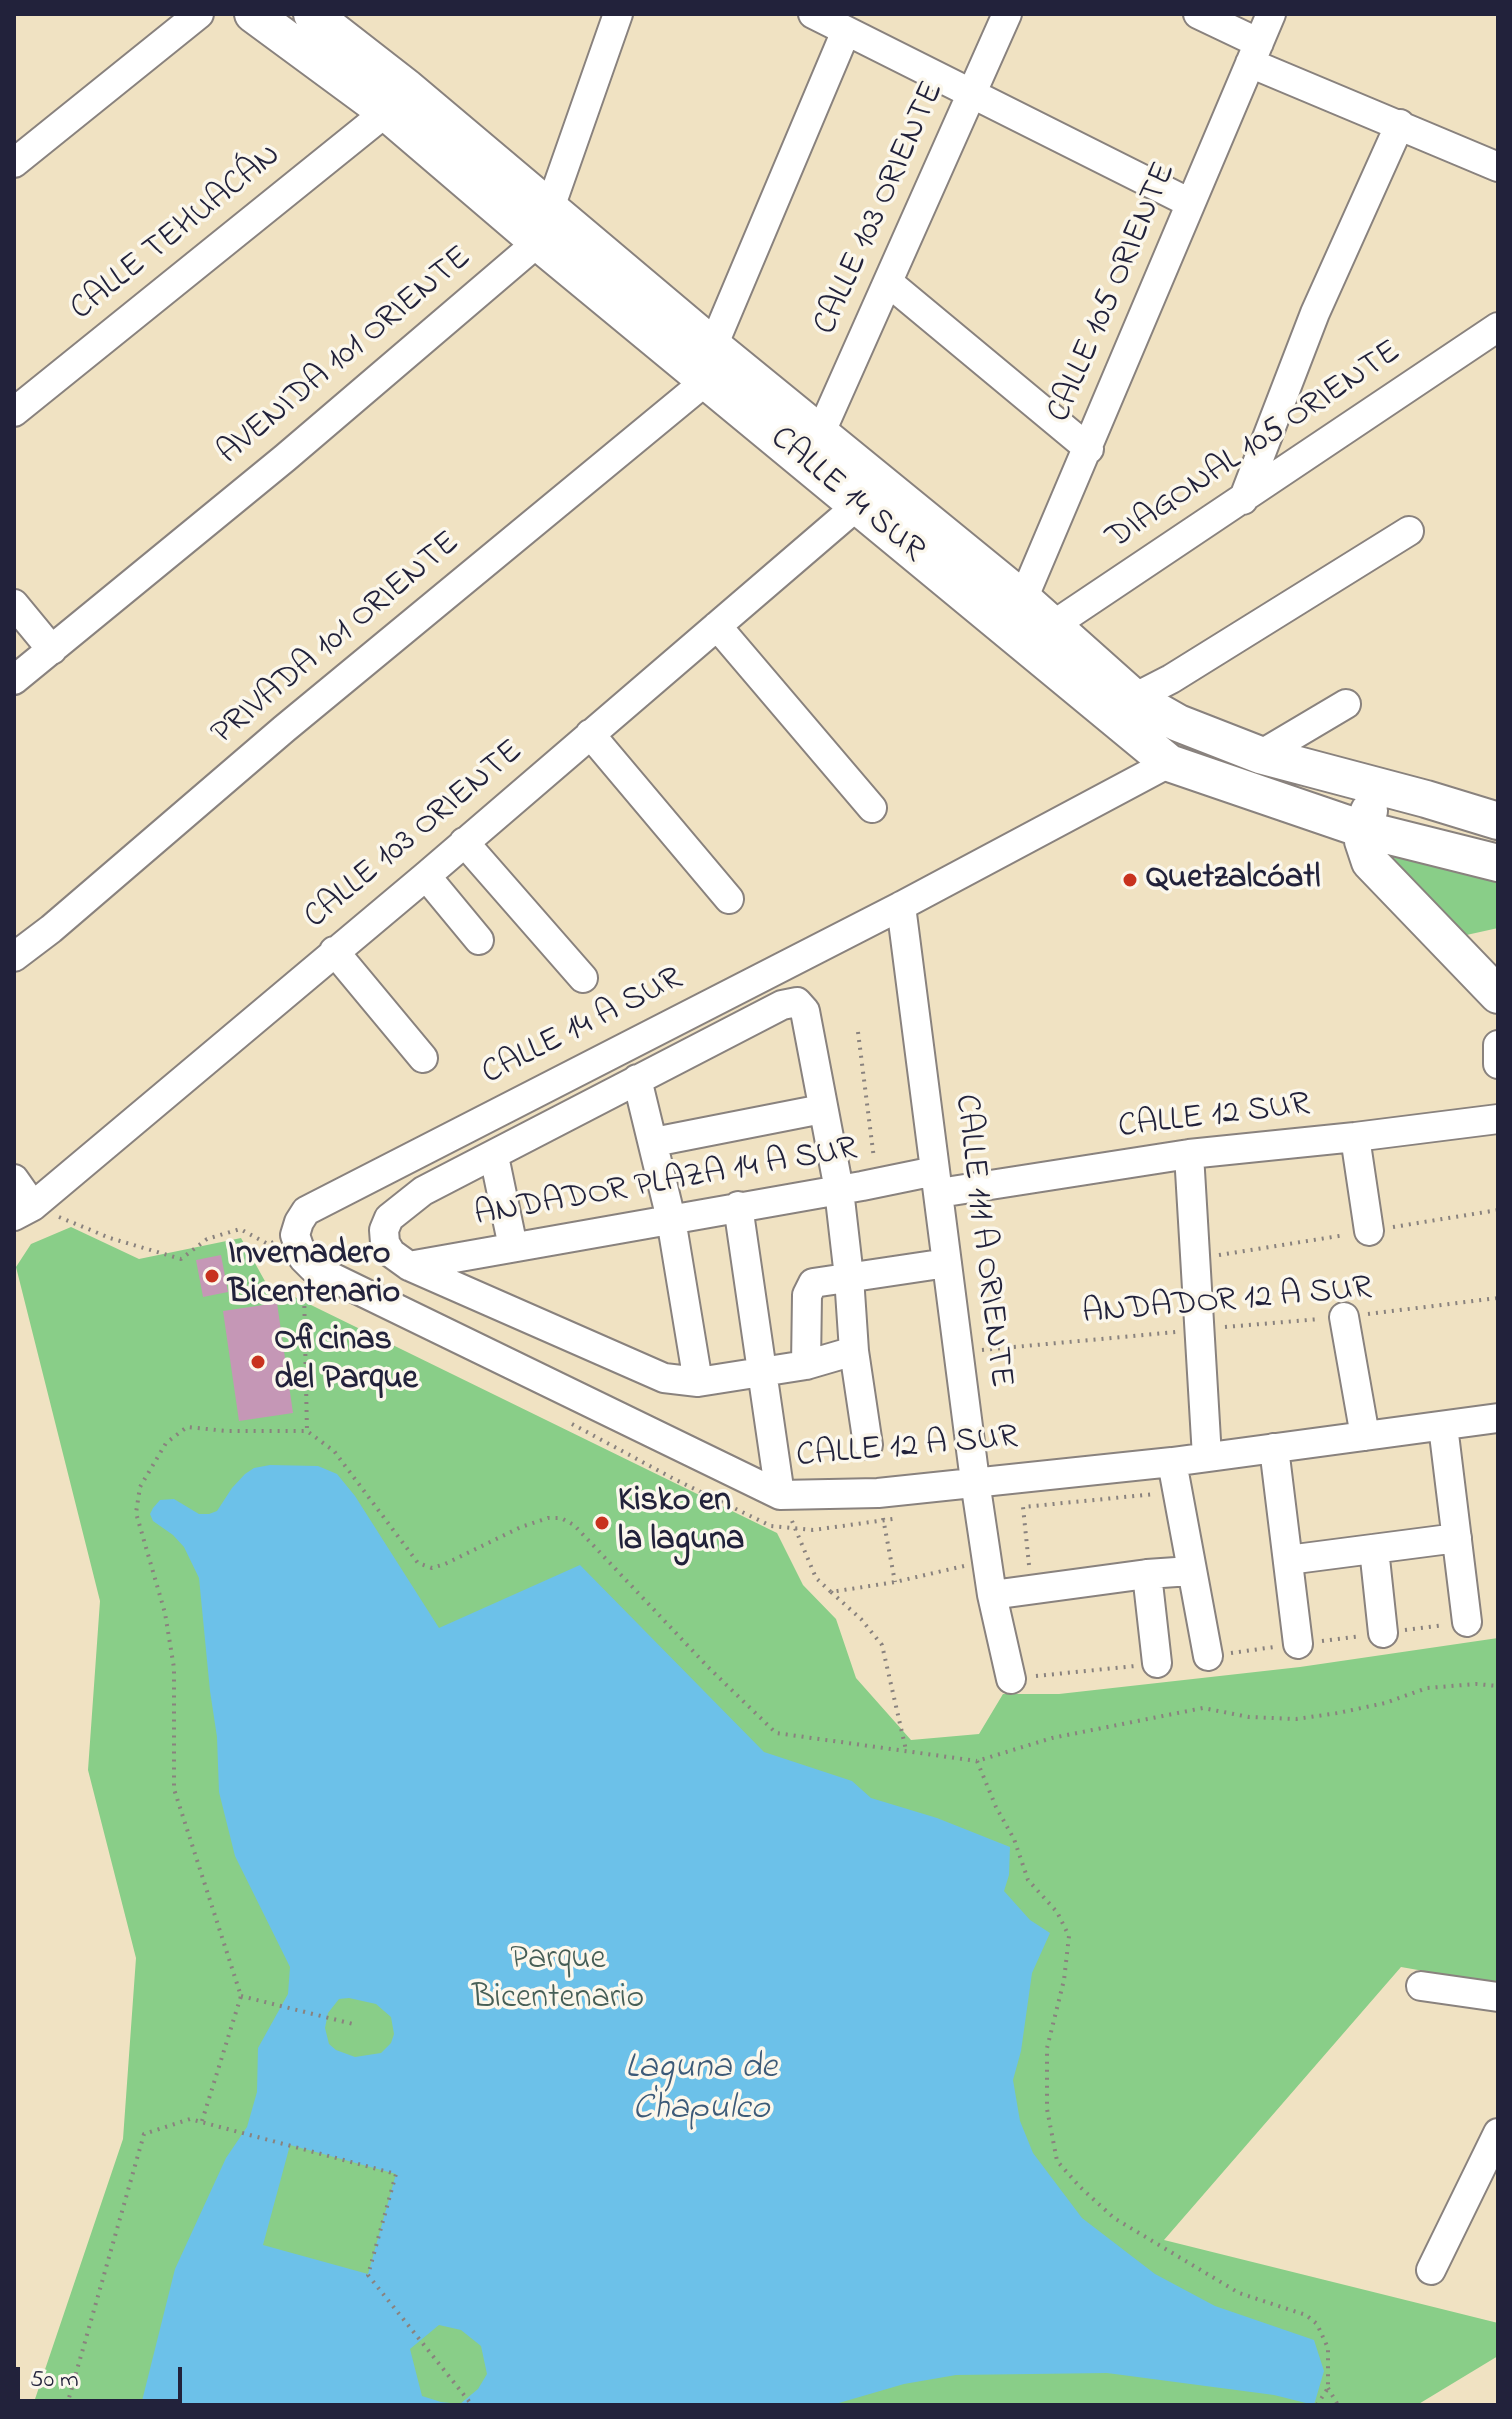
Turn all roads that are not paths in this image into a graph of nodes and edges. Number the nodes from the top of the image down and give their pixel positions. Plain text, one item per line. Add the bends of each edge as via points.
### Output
1 (199, 14) edge
2 (253, 14) edge
3 (312, 14) edge
4 (618, 14) edge
5 (813, 14) edge
6 (1007, 14) edge
7 (1198, 14) edge
8 (1271, 14) edge
9 (846, 31) junction
10 (1254, 53) junction
11 (973, 94) junction
12 (386, 112) junction
13 (1400, 124) junction
14 (14, 163) edge
15 (1498, 167) edge
16 (1190, 203) junction
17 (551, 207) junction
18 (538, 242) junction
19 (888, 282) junction
20 (1498, 327) edge
21 (710, 363) junction
22 (14, 412) edge
23 (820, 434) junction
24 (1089, 449) junction
25 (1243, 500) junction
26 (858, 505) junction
27 (1409, 531) dead end
28 (1023, 599) junction
29 (14, 604) edge
30 (717, 626) junction
31 (1052, 626) junction
32 (52, 650) junction
33 (14, 680) edge
34 (1134, 698) junction
35 (1346, 704) dead end
36 (590, 734) junction
37 (1260, 755) junction
38 (1169, 763) junction
39 (1377, 787) junction
40 (1426, 799) junction
41 (1498, 803) edge
42 (872, 808) dead end
43 (1498, 821) edge
44 (1362, 829) junction
45 (464, 842) junction
46 (1498, 863) edge
47 (426, 876) junction
48 (729, 899) dead end
49 (901, 906) junction
50 (479, 940) dead end
51 (334, 951) junction
52 (14, 957) edge
53 (583, 978) dead end
54 (1498, 995) edge
55 (1498, 1045) edge
56 (423, 1058) dead end
57 (1498, 1064) edge
58 (637, 1079) junction
59 (822, 1109) junction
60 (1498, 1119) edge
61 (1355, 1137) junction
62 (654, 1142) junction
63 (1189, 1154) junction
64 (494, 1156) junction
65 (14, 1179) edge
66 (937, 1182) junction
67 (839, 1190) junction
68 (738, 1206) junction
69 (23, 1211) edge
70 (671, 1219) junction
71 (1369, 1231) dead end
72 (299, 1246) joint
73 (513, 1247) junction
74 (947, 1263) junction
75 (409, 1266) junction
76 (849, 1277) junction
77 (1344, 1317) road end
78 (854, 1351) junction
79 (806, 1365) junction
80 (762, 1372) junction
81 (698, 1382) junction
82 (1498, 1418) edge
83 (1443, 1426) junction
84 (1365, 1436) junction
85 (868, 1445) dead end
86 (1274, 1448) junction
87 (1207, 1457) junction
88 (1172, 1462) junction
89 (975, 1481) junction
90 (780, 1495) junction
91 (1457, 1538) junction
92 (1374, 1549) junction
93 (1288, 1560) junction
94 (1191, 1571) junction
95 (1147, 1574) junction
96 (992, 1595) junction
97 (1467, 1622) road end
98 (1383, 1633) road end
99 (1298, 1644) road end
100 (1208, 1656) road end
101 (1157, 1663) road end
102 (1011, 1679) road end
103 (1421, 1986) dead end
104 (1498, 1997) edge
105 (1498, 2133) edge
106 (1431, 2270) dead end

1 - 14 street
2 - 12 main road, CALLE 14 SUR
3 - 17 main road, CALLE 14 SUR
4 - 17 street, AVENIDA 101 ORIENTE
5 - 9 street
6 - 11 street, CALLE 103 ORIENTE
7 - 10 street
8 - 10 street, CALLE 105 ORIENTE
9 - 11 street
9 - 21 street
10 - 13 street
10 - 16 street, CALLE 105 ORIENTE
11 - 16 street
11 - 19 street, CALLE 103 ORIENTE
12 - 18 main road, CALLE 14 SUR
12 - 22 street, CALLE TEHUACÁN
13 - 15 street
13 - 25 street via 1315,313
16 - 24 street, CALLE 105 ORIENTE
17 - 18 street, AVENIDA 101 ORIENTE
17 - 21 main road, CALLE 14 SUR
18 - 21 main road, CALLE 14 SUR
18 - 32 street, AVENIDA 101 ORIENTE
19 - 23 street, CALLE 103 ORIENTE
19 - 24 street
20 - 25 street, DIAGONAL 105 ORIENTE
21 - 23 main road, CALLE 14 SUR
21 - 26 main road, CALLE 14 SUR
21 - 52 street, PRIVADA 101 ORIENTE
23 - 28 main road, CALLE 14 SUR
24 - 28 street, CALLE 105 ORIENTE
25 - 31 street, DIAGONAL 105 ORIENTE
26 - 30 street, CALLE 103 ORIENTE
26 - 38 main road, CALLE 14 SUR
27 - 34 street
28 - 31 main road, CALLE 14 SUR
29 - 32 street
30 - 36 street, CALLE 103 ORIENTE
30 - 42 street
31 - 34 main road, CALLE 14 SUR
32 - 33 street, AVENIDA 101 ORIENTE
34 - 37 main road, CALLE 14 SUR via 1191,729
35 - 37 street
36 - 45 street, CALLE 103 ORIENTE
36 - 48 street
37 - 39 main road, CALLE 14 SUR
38 - 44 main road, CALLE 14 SUR
38 - 49 street, CALLE 14 A SUR
39 - 40 main road, CALLE 14 SUR
39 - 44 main road
40 - 41 street
40 - 43 main road, CALLE 14 SUR
44 - 46 main road, CALLE 14 SUR
44 - 54 main road via 1370,862
45 - 47 street, CALLE 103 ORIENTE
45 - 53 street
47 - 50 street
47 - 51 street, CALLE 103 ORIENTE
49 - 66 street, CALLE 111 A ORIENTE
49 - 72 street, CALLE 14 A SUR via 327,1199 306,1211 299,1222
51 - 56 street
51 - 69 street, CALLE 103 ORIENTE
55 - 57 street
58 - 59 street via 797,1002 805,1011
58 - 62 street
58 - 64 street
59 - 62 street
59 - 67 street
60 - 61 street, CALLE 12 SUR
61 - 63 street, CALLE 12 SUR
61 - 71 street
62 - 70 street
63 - 66 street, CALLE 12 SUR
63 - 87 street
64 - 73 street
64 - 75 street via 423,1191 389,1218 385,1243
65 - 69 street
66 - 67 street, ANDADOR PLAZA 14 A SUR
66 - 74 street, CALLE 111 A ORIENTE
67 - 68 street, ANDADOR PLAZA 14 A SUR
67 - 76 street
68 - 70 street, ANDADOR PLAZA 14 A SUR
68 - 80 street
70 - 73 street, ANDADOR PLAZA 14 A SUR
70 - 81 street
72 - 90 street, CALLE 12 A SUR via 313,1268
73 - 75 street, ANDADOR PLAZA 14 A SUR
74 - 76 street
74 - 89 street, CALLE 111 A ORIENTE
75 - 81 street via 655,1376
76 - 78 street
76 - 79 street via 810,1286
77 - 84 street
78 - 79 street
78 - 85 street
79 - 80 street
80 - 81 street
80 - 90 street
82 - 83 street, CALLE 12 A SUR
83 - 84 street, CALLE 12 A SUR
83 - 91 street
84 - 86 street, CALLE 12 A SUR
86 - 87 street, CALLE 12 A SUR
86 - 93 street
87 - 88 street, CALLE 12 A SUR
88 - 89 street, CALLE 12 A SUR
88 - 94 street
89 - 90 street, CALLE 12 A SUR via 878,1493
89 - 96 street, CALLE 111 A ORIENTE
91 - 92 street
91 - 97 street
92 - 93 street
92 - 98 street
93 - 99 street
94 - 95 street
94 - 100 street
95 - 96 street
95 - 101 street
96 - 102 street, CALLE 111 A ORIENTE
103 - 104 street
105 - 106 street

